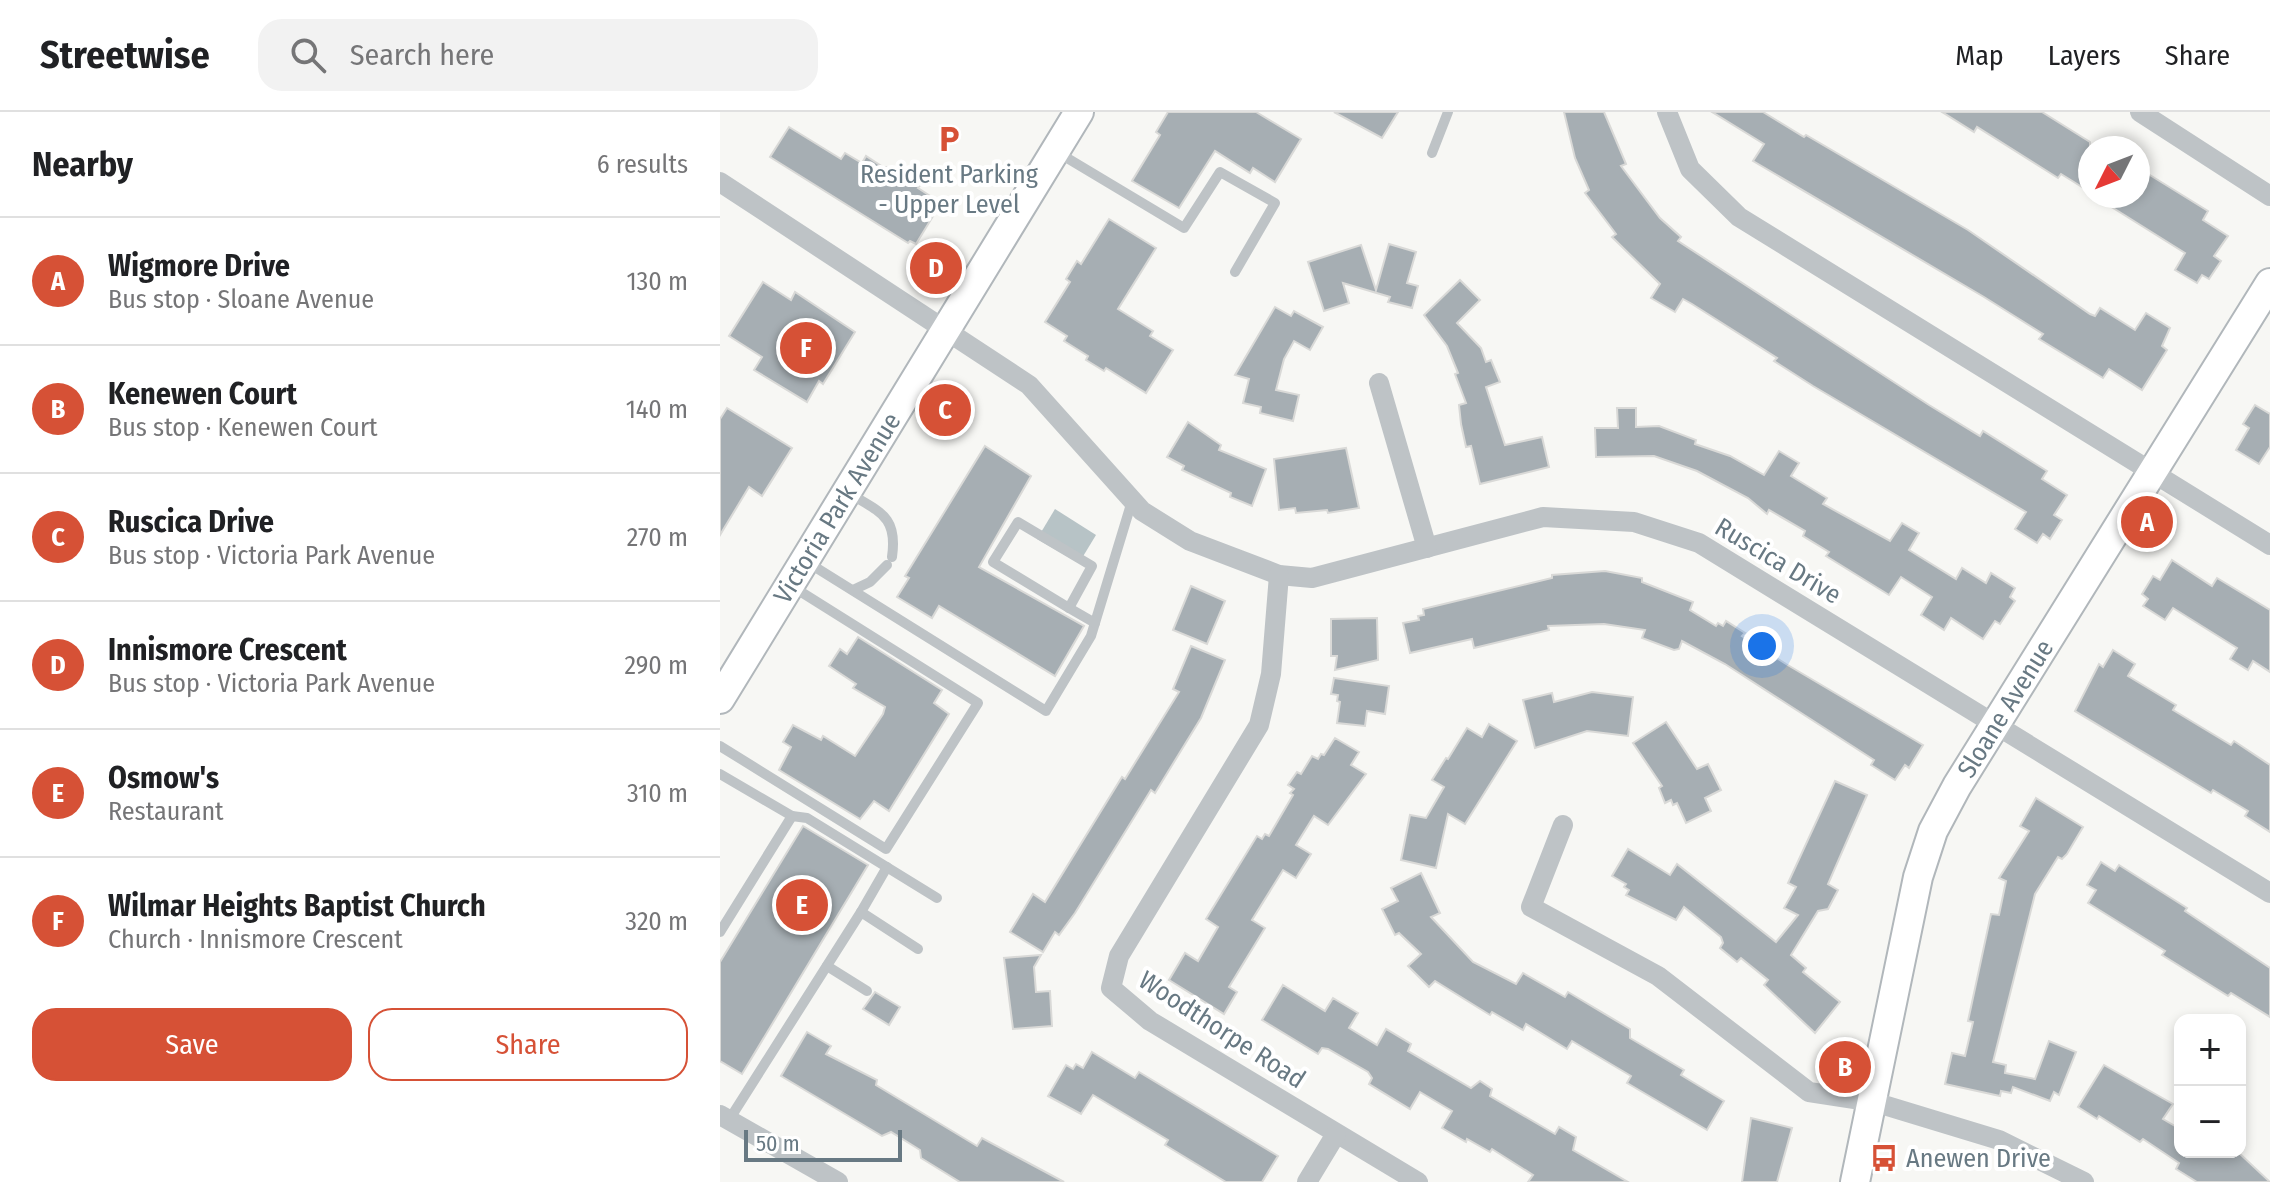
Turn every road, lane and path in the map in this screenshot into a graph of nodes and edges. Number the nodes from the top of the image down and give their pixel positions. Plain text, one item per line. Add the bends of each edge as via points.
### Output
1 (1079, 112) edge
2 (1448, 112) edge
3 (1667, 112) edge
4 (2140, 112) edge
5 (1056, 151) junction
6 (1432, 153) dead end
7 (720, 182) edge
8 (2270, 196) edge
9 (1235, 272) dead end
10 (2270, 283) edge
11 (948, 330) junction
12 (1379, 383) dead end
13 (2152, 469) junction
14 (847, 492) junction
15 (1132, 501) junction
16 (2270, 545) edge
17 (1427, 548) junction
18 (798, 573) junction
19 (1279, 575) junction
20 (853, 590) junction
21 (1069, 608) junction
22 (1095, 623) junction
23 (720, 698) edge
24 (1994, 724) junction
25 (720, 746) edge
26 (720, 774) edge
27 (792, 816) junction
28 (1563, 825) dead end
29 (887, 867) junction
30 (2270, 893) edge
31 (937, 898) dead end
32 (861, 912) junction
33 (720, 932) edge
34 (918, 949) dead end
35 (827, 966) junction
36 (867, 991) dead end
37 (1874, 1102) junction
38 (724, 1118) edge
39 (1336, 1134) junction
40 (838, 1182) edge
41 (1307, 1182) edge
42 (1418, 1182) edge
43 (1855, 1182) edge
44 (2084, 1182) edge

1 - 5 street, Victoria Park Avenue
2 - 6 lane
3 - 13 street via 1690,169 1739,217
4 - 8 street
5 - 9 lane via 1184,228 1220,172 1275,203
5 - 11 street, Victoria Park Avenue
7 - 11 street, Ruscica Drive
10 - 13 street, Sloane Avenue
11 - 14 street, Victoria Park Avenue
11 - 15 street, Ruscica Drive via 1029,385
12 - 17 street
13 - 16 street
13 - 24 street, Sloane Avenue
14 - 18 street, Victoria Park Avenue
14 - 20 lane via 890,522 895,534 889,561 870,582
15 - 19 street, Ruscica Drive via 1190,541
15 - 22 lane
17 - 19 street, Ruscica Drive via 1312,578
17 - 24 street, Ruscica Drive via 1543,517 1634,522 1686,538
18 - 20 lane
18 - 23 street, Victoria Park Avenue
18 - 25 lane via 978,703 886,849
19 - 39 street, Woodthorpe Road via 1271,674 1259,725 1119,956 1111,988 1150,1021
20 - 22 lane via 1046,711
21 - 21 lane via 1092,566 1018,522 993,562
21 - 22 lane
24 - 30 street, Ruscica Drive
24 - 37 street, Sloane Avenue via 1933,831 1918,877
26 - 27 lane
27 - 29 lane via 807,818
27 - 33 lane
28 - 37 street via 1531,907 1658,976 1809,1092
29 - 31 lane
29 - 32 lane
32 - 34 lane
32 - 35 lane
35 - 36 lane
35 - 38 lane
37 - 43 street, Sloane Avenue
37 - 44 street via 1999,1140
38 - 40 street
39 - 41 street
39 - 42 street, Woodthorpe Road

